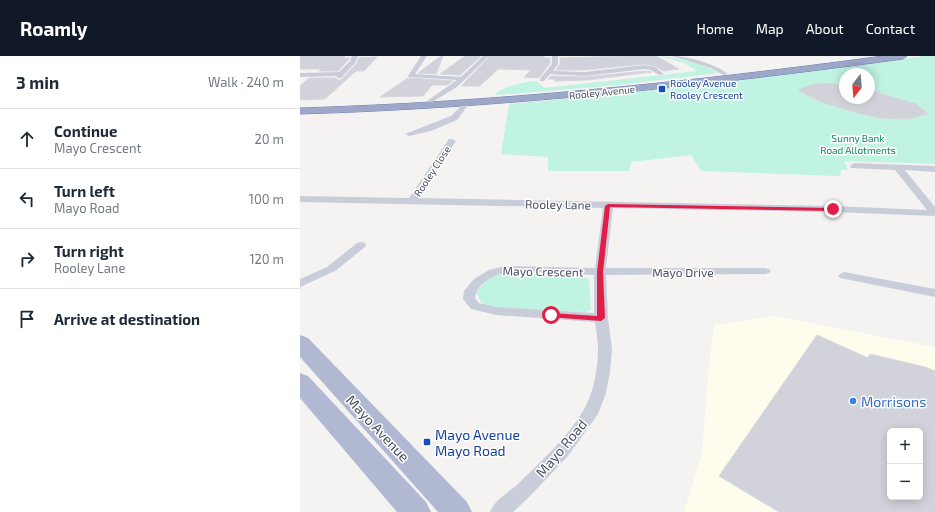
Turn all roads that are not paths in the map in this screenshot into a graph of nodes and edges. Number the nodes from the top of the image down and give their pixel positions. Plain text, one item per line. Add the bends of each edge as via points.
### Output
1 (355, 56) edge
2 (424, 56) edge
3 (486, 56) edge
4 (555, 56) edge
5 (675, 56) edge
6 (876, 56) edge
7 (903, 56) edge
8 (631, 61) dead end
9 (639, 67) junction
10 (548, 72) junction
11 (661, 74) dead end
12 (725, 74) junction
13 (300, 75) edge
14 (462, 79) junction
15 (542, 80) dead end
16 (429, 102) junction
17 (466, 104) junction
18 (300, 106) edge
19 (300, 111) edge
20 (409, 134) dead end
21 (452, 141) dead end
22 (854, 166) dead end
23 (898, 168) junction
24 (935, 169) edge
25 (300, 199) edge
26 (412, 201) junction
27 (608, 206) junction
28 (935, 213) edge
29 (361, 246) dead end
30 (765, 271) dead end
31 (600, 272) junction
32 (844, 276) dead end
33 (300, 283) edge
34 (935, 294) edge
35 (601, 318) junction
36 (300, 343) edge
37 (300, 382) edge
38 (416, 512) edge
39 (457, 512) edge
40 (499, 512) edge

1 - 13 street via 353,62 340,75
2 - 14 street via 411,76
3 - 14 street
4 - 10 street via 554,64
5 - 12 street via 713,67
6 - 12 highway, Rooley Avenue
7 - 17 highway, Rooley Avenue via 593,94
8 - 9 street
9 - 10 street via 585,74
9 - 11 street via 653,68
10 - 15 street
12 - 16 highway, Rooley Avenue via 590,90
14 - 16 street
16 - 18 highway, Rooley Avenue
17 - 19 highway, Rooley Avenue
17 - 20 street via 454,118 428,130
21 - 26 street, Rooley Close
22 - 23 street
23 - 24 street
23 - 28 street
25 - 26 street, Rooley Lane
26 - 27 street, Rooley Lane
27 - 28 street, Rooley Lane
27 - 31 street, Mayo Road
29 - 33 street via 331,269
30 - 31 street, Mayo Drive
31 - 35 street, Mayo Road
31 - 35 street, Mayo Crescent via 511,268 496,270 474,285 469,299 475,306 496,311
32 - 34 street
35 - 40 street, Mayo Road via 605,349 603,372 590,414 562,451
36 - 39 main road, Mayo Avenue
37 - 38 main road

